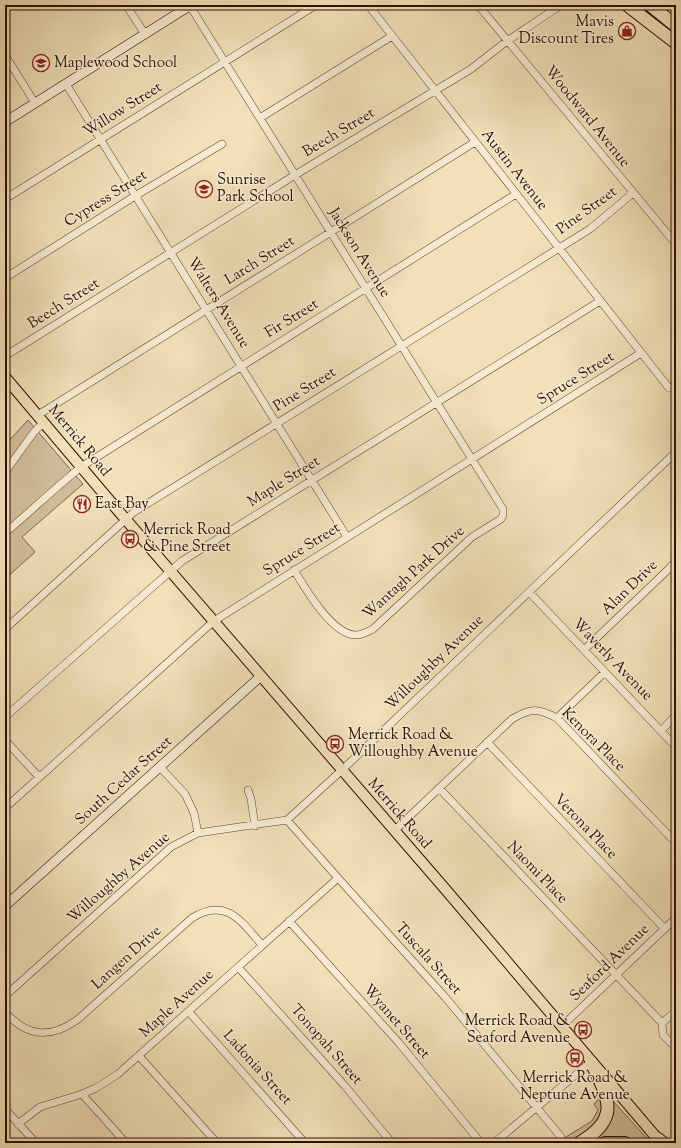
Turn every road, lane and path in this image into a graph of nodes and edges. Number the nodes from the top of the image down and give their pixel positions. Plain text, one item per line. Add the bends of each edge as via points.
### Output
1 (126, 5) edge
2 (191, 5) edge
3 (316, 5) edge
4 (368, 5) edge
5 (478, 5) edge
6 (562, 5) edge
7 (627, 5) edge
8 (650, 5) edge
9 (676, 26) edge
10 (145, 34) junction
11 (392, 36) junction
12 (507, 41) junction
13 (676, 43) edge
14 (5, 54) edge
15 (225, 62) junction
16 (66, 84) junction
17 (435, 90) junction
18 (35, 103) junction
19 (260, 118) junction
20 (5, 122) edge
21 (100, 140) junction
22 (475, 142) junction
23 (222, 144) dead end
24 (295, 175) junction
25 (633, 193) junction
26 (516, 194) junction
27 (135, 196) junction
28 (5, 199) edge
29 (331, 232) junction
30 (676, 244) edge
31 (558, 248) junction
32 (171, 253) junction
33 (5, 278) edge
34 (366, 289) junction
35 (600, 300) junction
36 (206, 310) junction
37 (401, 345) junction
38 (641, 353) junction
39 (5, 356) edge
40 (241, 366) junction
41 (7, 383) edge
42 (668, 388) dead end
43 (437, 402) junction
44 (41, 419) junction
45 (277, 423) junction
46 (676, 452) edge
47 (472, 459) junction
48 (81, 467) junction
49 (5, 472) edge
50 (312, 480) junction
51 (503, 515) joint
52 (126, 519) junction
53 (5, 533) edge
54 (347, 537) junction
55 (674, 564) edge
56 (294, 570) junction
57 (171, 571) junction
58 (676, 573) edge
59 (529, 592) junction
60 (214, 621) junction
61 (5, 629) edge
62 (584, 650) junction
63 (605, 672) junction
64 (262, 676) junction
65 (676, 716) edge
66 (5, 717) edge
67 (557, 718) junction
68 (661, 731) junction
69 (5, 740) edge
70 (487, 742) junction
71 (676, 747) edge
72 (160, 768) junction
73 (342, 770) junction
74 (39, 777) junction
75 (439, 788) junction
76 (248, 790) dead end
77 (5, 808) edge
78 (287, 820) junction
79 (255, 826) junction
80 (394, 831) junction
81 (198, 833) junction
82 (676, 843) edge
83 (338, 878) junction
84 (5, 906) edge
85 (676, 918) edge
86 (289, 922) junction
87 (665, 929) junction
88 (262, 945) junction
89 (238, 966) junction
90 (617, 975) junction
91 (5, 996) edge
92 (676, 1011) edge
93 (5, 1012) edge
94 (189, 1012) junction
95 (662, 1023) junction
96 (561, 1027) junction
97 (676, 1048) edge
98 (139, 1056) junction
99 (591, 1062) junction
100 (82, 1094) junction
101 (537, 1108) junction
102 (5, 1109) edge
103 (18, 1124) junction
104 (561, 1137) dead end
105 (660, 1142) edge
106 (36, 1143) edge
107 (126, 1143) edge
108 (217, 1143) edge
109 (305, 1143) edge
110 (392, 1143) edge
111 (481, 1143) edge
112 (494, 1143) edge
113 (578, 1143) edge
114 (605, 1143) edge
115 (625, 1143) edge

1 - 10 street
2 - 10 street
2 - 15 street, Jackson Avenue
3 - 15 street, Willow Street
4 - 11 street, Austin Avenue
5 - 12 street, Woodward Avenue
6 - 12 street, Beech Street
7 - 13 highway
8 - 9 highway
10 - 16 street
11 - 17 street, Austin Avenue
11 - 19 street
12 - 17 street, Beech Street via 471,69
12 - 25 street, Woodward Avenue
14 - 18 street
15 - 19 street, Jackson Avenue
15 - 21 street, Willow Street
16 - 18 street
16 - 21 street, Walters Avenue
17 - 22 street, Austin Avenue
17 - 24 street, Beech Street
18 - 20 street
19 - 24 street, Jackson Avenue
21 - 27 street, Walters Avenue
21 - 28 street, Willow Street
22 - 26 street, Austin Avenue
22 - 29 street, Larch Street
23 - 27 street, Cypress Street
24 - 29 street, Jackson Avenue
24 - 32 street, Beech Street
25 - 30 street, Woodward Avenue
25 - 31 street, Pine Street via 590,229
26 - 31 street, Austin Avenue
26 - 34 street, Fir Street
27 - 32 street, Walters Avenue
27 - 33 street, Cypress Street
29 - 34 street, Jackson Avenue
29 - 36 street, Larch Street
31 - 35 street, Austin Avenue
31 - 37 street, Pine Street
32 - 36 street, Walters Avenue
32 - 39 street, Beech Street
34 - 37 street, Jackson Avenue
34 - 40 street, Fir Street
35 - 38 street, Austin Avenue
35 - 43 street, Maple Street
36 - 40 street, Walters Avenue
36 - 44 street, Larch Street
37 - 43 street, Jackson Avenue
37 - 45 street, Pine Street
38 - 42 street, Austin Avenue
38 - 47 street, Spruce Street
40 - 45 street, Walters Avenue
40 - 48 street, Fir Street
41 - 44 main road, Merrick Road
43 - 47 street, Jackson Avenue
43 - 50 street, Maple Street
44 - 48 main road, Merrick Road
44 - 49 street, Larch Street
45 - 50 street, Walters Avenue
45 - 52 street, Pine Street
46 - 59 street, Willoughby Avenue
47 - 51 street, Jackson Avenue via 503,509
47 - 54 street, Spruce Street
48 - 52 main road, Merrick Road
48 - 53 street, Fir Street
50 - 54 street, Walters Avenue
50 - 57 street, Maple Street via 182,561
51 - 56 street, Wantagh Park Drive via 501,519 467,541 373,629 364,634 355,635 338,629 312,600
52 - 57 main road, Merrick Road
52 - 61 street, Pine Street
54 - 56 street, Spruce Street
55 - 58 street
55 - 62 street, Alan Drive
56 - 60 street, Spruce Street
57 - 60 main road, Merrick Road
57 - 66 street, Maple Street
59 - 62 street, Waverly Avenue
59 - 73 street, Willoughby Avenue
60 - 64 main road, Merrick Road
60 - 74 street, Spruce Street
62 - 63 street, Waverly Avenue
63 - 67 street
63 - 68 street, Waverly Avenue
64 - 72 street, South Cedar Street
64 - 73 main road, Merrick Road
65 - 68 street
67 - 70 street, Kenora Place via 542,711 524,712 512,719
67 - 82 street, Kenora Place
68 - 71 street, Waverly Avenue
69 - 74 street
70 - 75 street, Kenora Place
70 - 87 street, Verona Place
72 - 81 street via 185,794 194,813
72 - 84 street, South Cedar Street
73 - 78 street, Willoughby Avenue
73 - 80 main road, Merrick Road
74 - 77 street, Spruce Street
75 - 80 street, Kenora Place
75 - 90 street, Naomi Place
76 - 79 street
78 - 79 street, Willoughby Avenue
78 - 83 street, Tuscala Street
79 - 81 street, Willoughby Avenue
80 - 96 main road, Merrick Road
81 - 91 street, Willoughby Avenue via 171,847
83 - 86 street, Maple Avenue
83 - 101 street, Tuscala Street via 445,997
85 - 87 street, Seaford Avenue
86 - 88 street, Maple Avenue
86 - 111 street, Wyanet Street via 399,1043
87 - 90 street, Seaford Avenue
88 - 89 street, Maple Avenue
88 - 93 street, Langen Drive via 238,919 227,912 203,912 192,918 66,1028 53,1033 38,1033 25,1029
89 - 94 street, Maple Avenue
89 - 110 street, Tonopah Street
90 - 95 street, Naomi Place
90 - 96 street, Seaford Avenue
92 - 95 street
94 - 98 street, Maple Avenue
94 - 109 street, Ladonia Street
95 - 97 street via 663,1034
96 - 99 main road, Merrick Road
98 - 100 street, Maple Avenue via 108,1081
98 - 108 street
99 - 101 street
99 - 105 main road, Merrick Road
99 - 113 highway via 605,1090 607,1114 603,1125
100 - 103 street, Maple Avenue via 40,1107
100 - 107 street
101 - 104 street, Tuscala Street
101 - 112 street
102 - 103 street
103 - 106 street
114 - 115 highway

